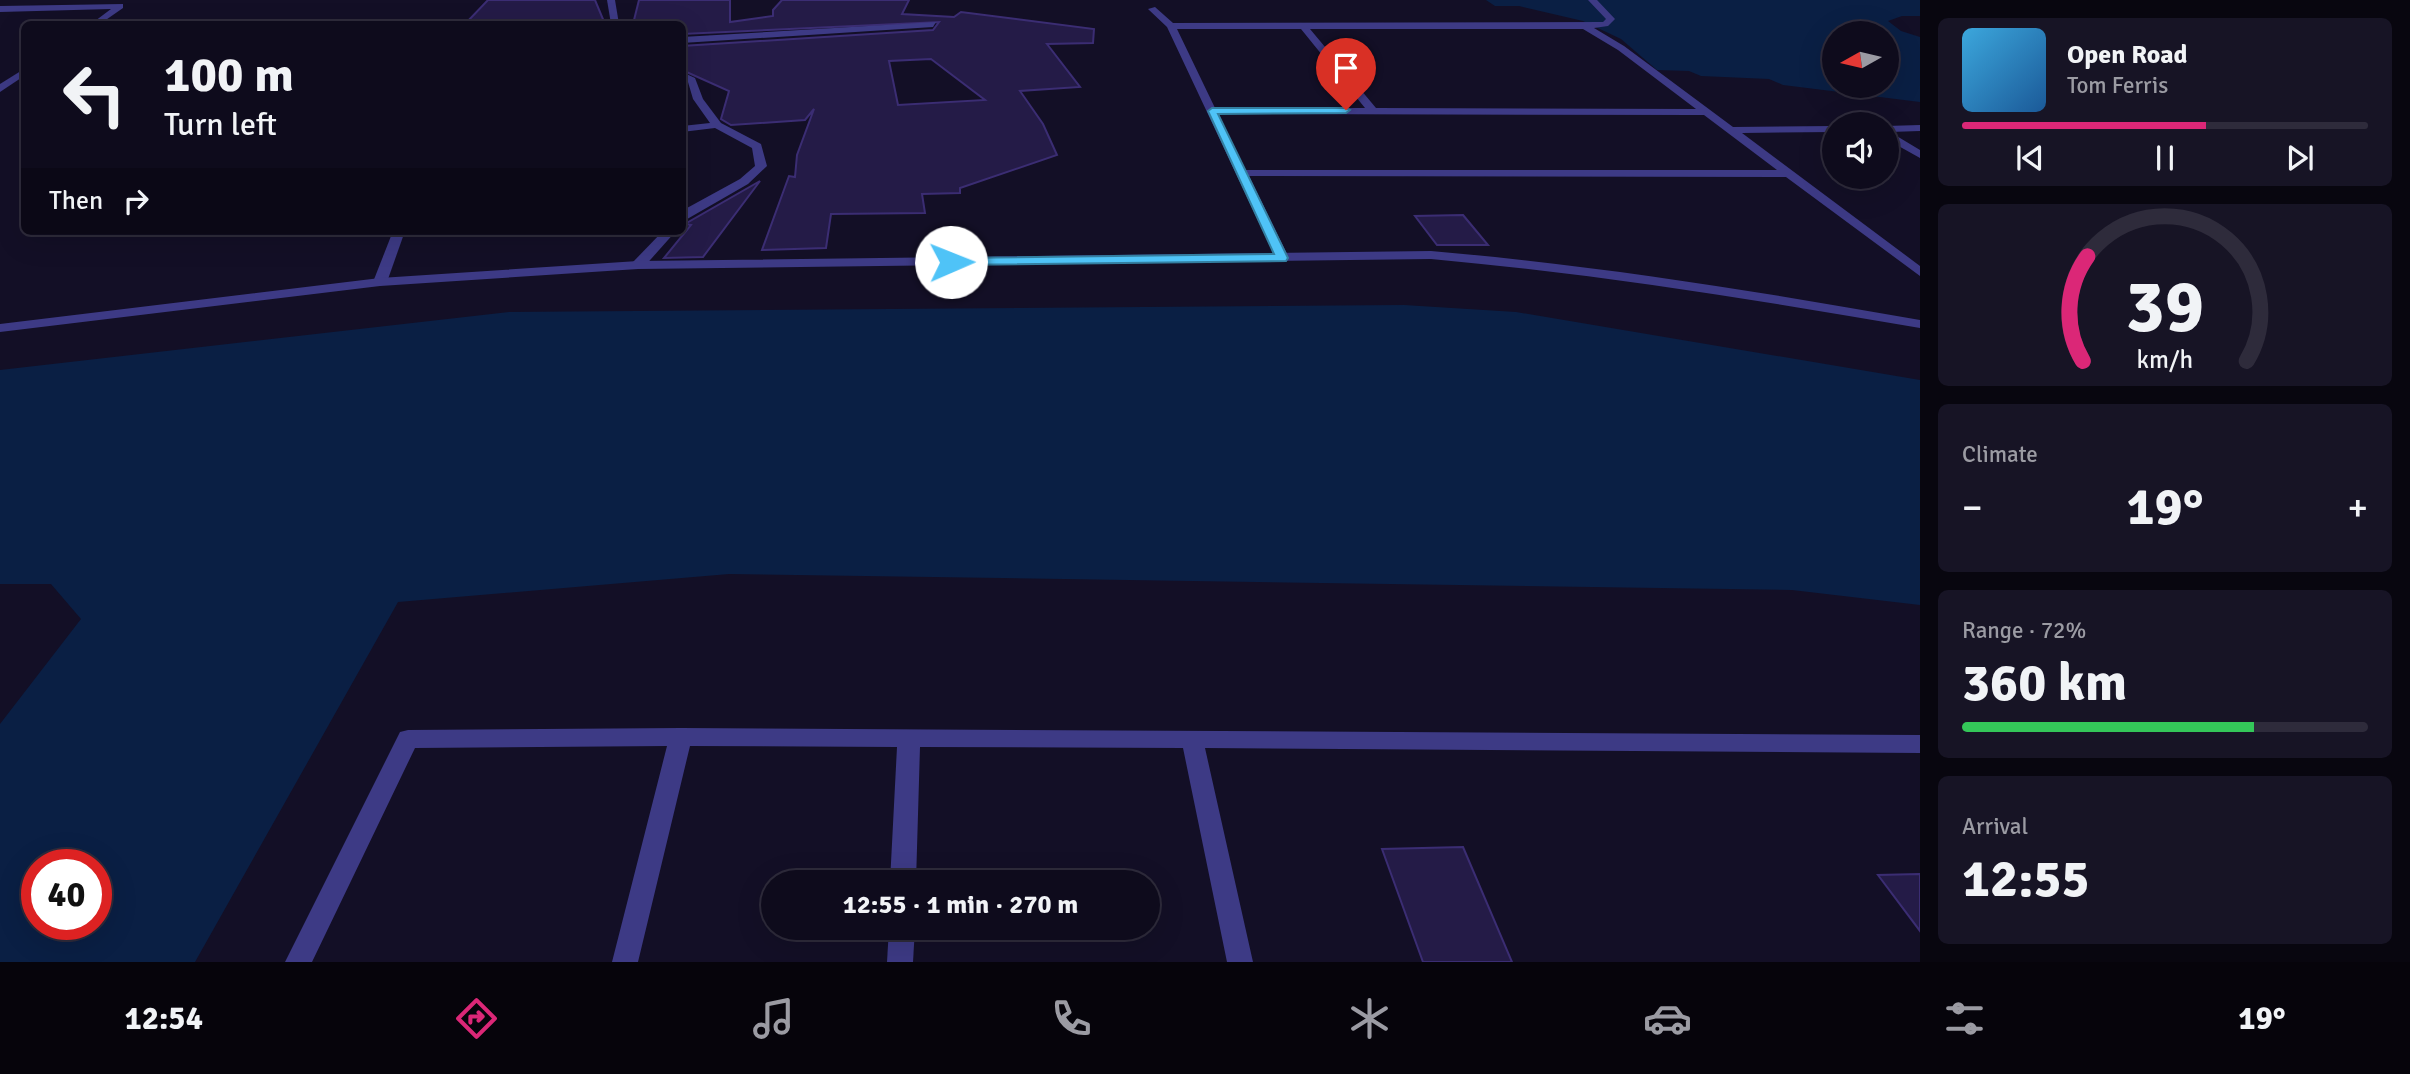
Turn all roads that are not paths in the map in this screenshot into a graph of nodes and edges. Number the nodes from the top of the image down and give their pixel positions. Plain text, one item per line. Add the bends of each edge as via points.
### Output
1 (42, 0) edge
2 (611, 0) edge
3 (1592, 0) edge
4 (0, 9) edge
5 (17, 9) junction
6 (1152, 9) dead end
7 (99, 21) edge
8 (614, 21) edge
9 (933, 23) dead end
10 (1171, 26) junction
11 (1303, 26) junction
12 (1585, 26) junction
13 (686, 40) edge
14 (21, 74) edge
15 (686, 77) edge
16 (0, 89) edge
17 (1372, 110) junction
18 (1212, 111) junction
19 (1704, 111) junction
20 (717, 125) junction
21 (1920, 128) edge
22 (686, 129) edge
23 (1822, 129) edge
24 (1899, 129) edge
25 (1728, 130) junction
26 (1899, 142) edge
27 (1920, 155) edge
28 (1243, 173) junction
29 (1789, 174) junction
30 (686, 215) edge
31 (398, 235) edge
32 (666, 235) edge
33 (1282, 258) junction
34 (638, 265) junction
35 (1920, 272) edge
36 (380, 282) junction
37 (1920, 324) edge
38 (0, 328) edge
39 (681, 737) junction
40 (1192, 738) junction
41 (909, 739) junction
42 (1920, 744) edge
43 (904, 870) edge
44 (901, 940) edge
45 (298, 962) edge
46 (625, 962) edge
47 (900, 962) edge
48 (1240, 962) edge

1 - 5 street
2 - 8 street
3 - 12 street via 1611,19
4 - 5 street
5 - 7 street via 120,6
6 - 10 street
9 - 13 street
10 - 11 street
10 - 18 street
11 - 12 street
11 - 17 street
12 - 19 street
14 - 16 street
15 - 20 street via 692,79 698,99
17 - 18 street
17 - 19 street
18 - 28 street
19 - 25 street
20 - 22 street
20 - 30 street via 757,146 761,166
21 - 24 street
23 - 25 street
25 - 29 street
26 - 27 street
28 - 29 street
28 - 33 street
29 - 35 street
31 - 36 street
32 - 34 street
33 - 34 street
33 - 37 street via 1477,258 1720,289
34 - 36 street
36 - 38 street
39 - 41 street
39 - 45 street via 408,739
39 - 46 street
40 - 41 street
40 - 42 street
40 - 48 street
41 - 43 street
44 - 47 street

